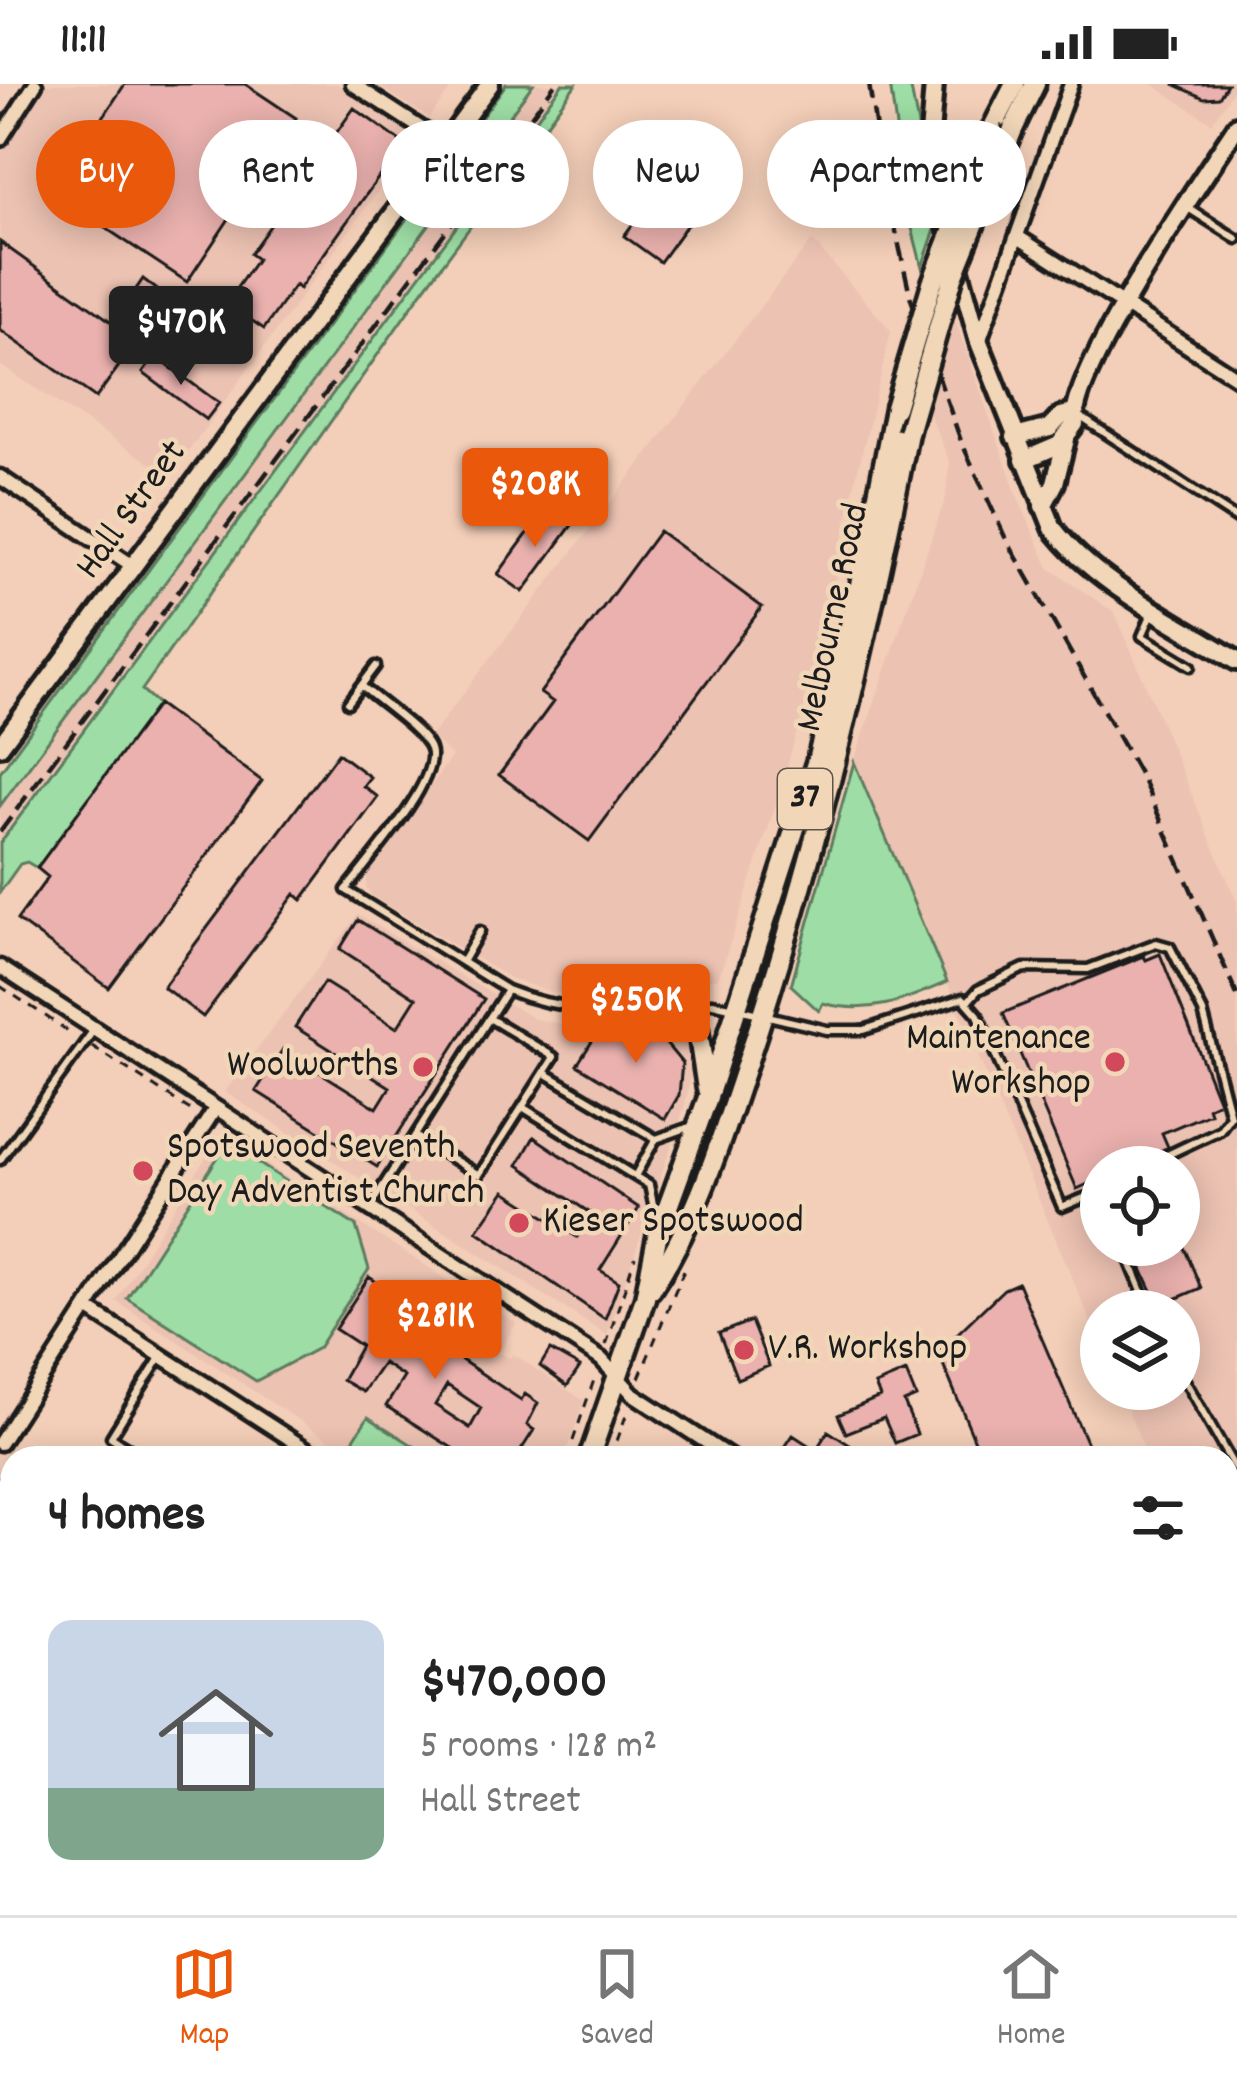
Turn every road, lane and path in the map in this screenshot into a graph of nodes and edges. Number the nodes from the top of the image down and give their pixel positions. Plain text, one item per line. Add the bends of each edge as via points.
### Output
1 (35, 84) edge
2 (353, 84) edge
3 (490, 84) edge
4 (934, 84) edge
5 (1015, 84) edge
6 (1035, 84) edge
7 (1071, 84) edge
8 (409, 120) edge
9 (464, 120) edge
10 (1005, 120) edge
11 (1009, 120) edge
12 (1237, 126) edge
13 (0, 139) edge
14 (1185, 206) junction
15 (384, 228) edge
16 (958, 228) edge
17 (970, 228) edge
18 (1018, 237) junction
19 (1237, 239) edge
20 (1123, 304) junction
21 (980, 342) junction
22 (1237, 378) edge
23 (1073, 412) junction
24 (1016, 437) junction
25 (1066, 439) junction
26 (1024, 460) junction
27 (0, 477) edge
28 (1043, 506) junction
29 (1237, 519) edge
30 (133, 566) junction
31 (1154, 608) junction
32 (1237, 661) edge
33 (1191, 666) dead end
34 (376, 667) dead end
35 (362, 686) junction
36 (348, 703) dead end
37 (0, 746) edge
38 (481, 931) dead end
39 (462, 962) junction
40 (0, 967) edge
41 (0, 986) edge
42 (507, 990) junction
43 (969, 1000) junction
44 (664, 1001) junction
45 (737, 1008) junction
46 (763, 1014) junction
47 (489, 1018) junction
48 (95, 1028) junction
49 (87, 1043) junction
50 (544, 1073) junction
51 (707, 1100) junction
52 (524, 1108) junction
53 (211, 1114) junction
54 (698, 1124) junction
55 (415, 1136) junction
56 (656, 1138) junction
57 (1186, 1146) edge
58 (0, 1160) edge
59 (635, 1176) junction
60 (1080, 1200) edge
61 (653, 1204) dead end
62 (369, 1209) junction
63 (645, 1298) junction
64 (87, 1308) junction
65 (161, 1356) junction
66 (618, 1377) junction
67 (1200, 1407) edge
68 (0, 1443) edge
69 (126, 1446) edge
70 (301, 1446) edge
71 (593, 1446) edge
72 (713, 1446) edge
73 (1222, 1446) edge

1 - 13 street
2 - 8 street
3 - 9 street, Hall Street
4 - 21 street via 932,159
5 - 10 main road, Melbourne Road / 37
6 - 11 main road, Melbourne Road / 37
7 - 18 street
12 - 14 street
14 - 19 lane
14 - 20 street
15 - 30 street, Hall Street
16 - 45 main road, Melbourne Road / 37, bridge via 895,408 830,713
17 - 46 main road, Melbourne Road / 37, bridge via 908,433 860,672
18 - 20 street
18 - 21 street
20 - 22 street
20 - 23 street
21 - 24 street
23 - 24 street
23 - 25 street
23 - 29 lane
24 - 26 street
25 - 26 street
25 - 28 street
26 - 28 street
27 - 30 street
28 - 31 street via 1069,550
30 - 37 street, Hall Street
31 - 32 street
31 - 33 lane via 1142,636
34 - 35 lane
35 - 36 lane
35 - 39 lane via 425,740 431,762 424,784 346,890
38 - 39 lane
39 - 42 lane
40 - 48 street
41 - 49 path
42 - 44 lane via 565,1009
42 - 47 lane
43 - 46 lane via 864,1030
43 - 57 lane via 1024,968 1088,969 1156,943 1170,947 1208,1025 1229,1116 1220,1130
43 - 60 lane via 1062,1207
44 - 45 lane
44 - 51 main road via 698,1030
45 - 46 lane
45 - 51 main road, Melbourne Road / 37
46 - 63 main road, Melbourne Road / 37 via 676,1252
47 - 50 lane via 554,1057
47 - 55 lane
48 - 49 lane
48 - 53 street
49 - 53 path
49 - 58 lane
50 - 52 lane
50 - 56 lane
51 - 54 main road, Melbourne Road / 37
52 - 55 lane via 479,1175
52 - 59 lane
53 - 62 street
53 - 64 street
54 - 56 lane
54 - 63 main road, Melbourne Road / 37 via 657,1237
55 - 62 lane
56 - 59 lane
59 - 61 lane via 650,1185
62 - 66 street
63 - 66 main road, Melbourne Road / 37
64 - 65 street
64 - 68 street
65 - 69 lane via 111,1436
65 - 70 street
66 - 71 main road, Melbourne Road / 37
66 - 72 street
67 - 73 lane

